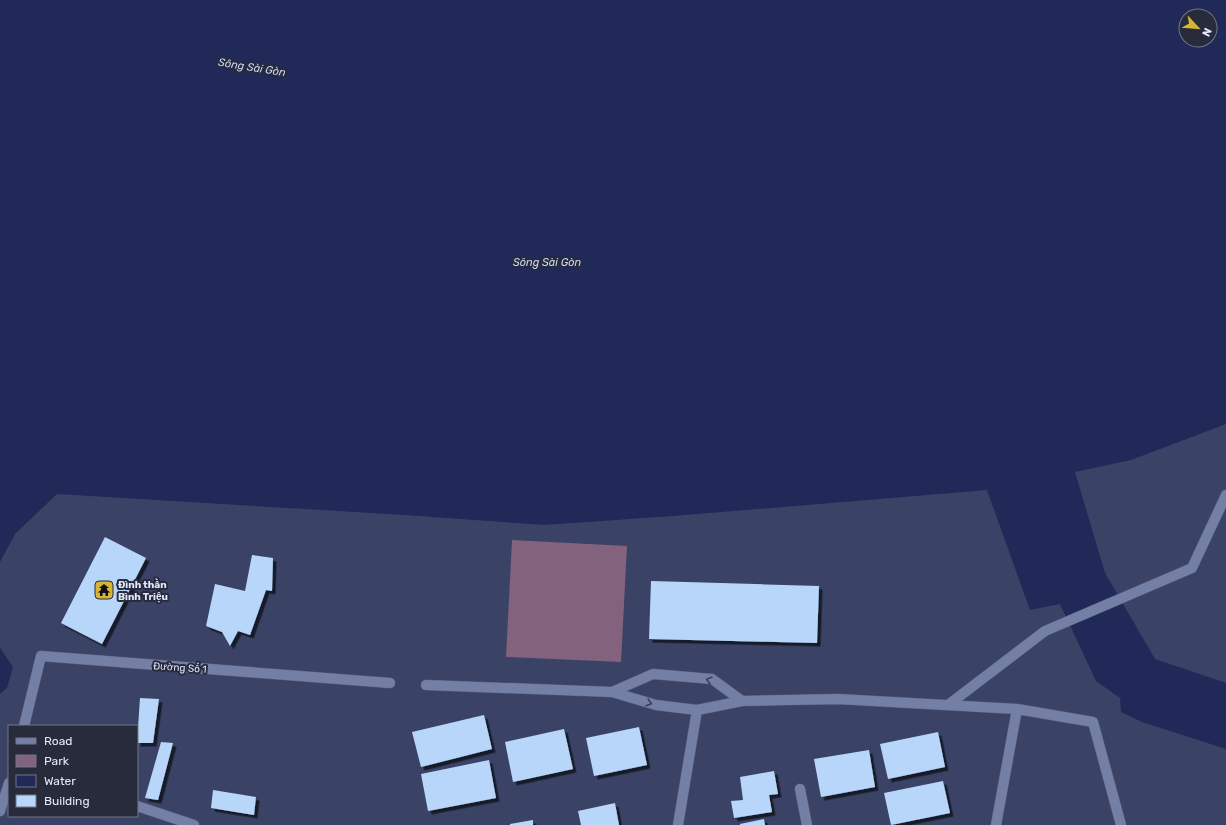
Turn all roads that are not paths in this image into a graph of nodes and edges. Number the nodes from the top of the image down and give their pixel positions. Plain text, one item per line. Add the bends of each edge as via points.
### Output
1 (1226, 495) edge
2 (390, 684) dead end
3 (426, 685) dead end
4 (612, 692) junction
5 (742, 701) junction
6 (948, 705) junction
7 (1017, 709) junction
8 (697, 710) junction
9 (24, 725) edge
10 (8, 786) edge
11 (800, 789) dead end
12 (1, 806) edge
13 (138, 806) edge
14 (194, 825) edge
15 (678, 825) edge
16 (807, 825) edge
17 (996, 825) edge
18 (1121, 825) edge

1 - 6 street via 1192,568 1045,631
2 - 9 street, Đường Số 1 via 41,656
3 - 4 street
5 -> 4 street via 712,679 653,674
4 -> 8 street via 656,705
5 - 6 street via 838,699
5 - 8 street
6 - 7 street
7 - 17 street
7 - 18 street via 1093,722
8 - 15 street
10 - 12 street
11 - 16 street
13 - 14 street

